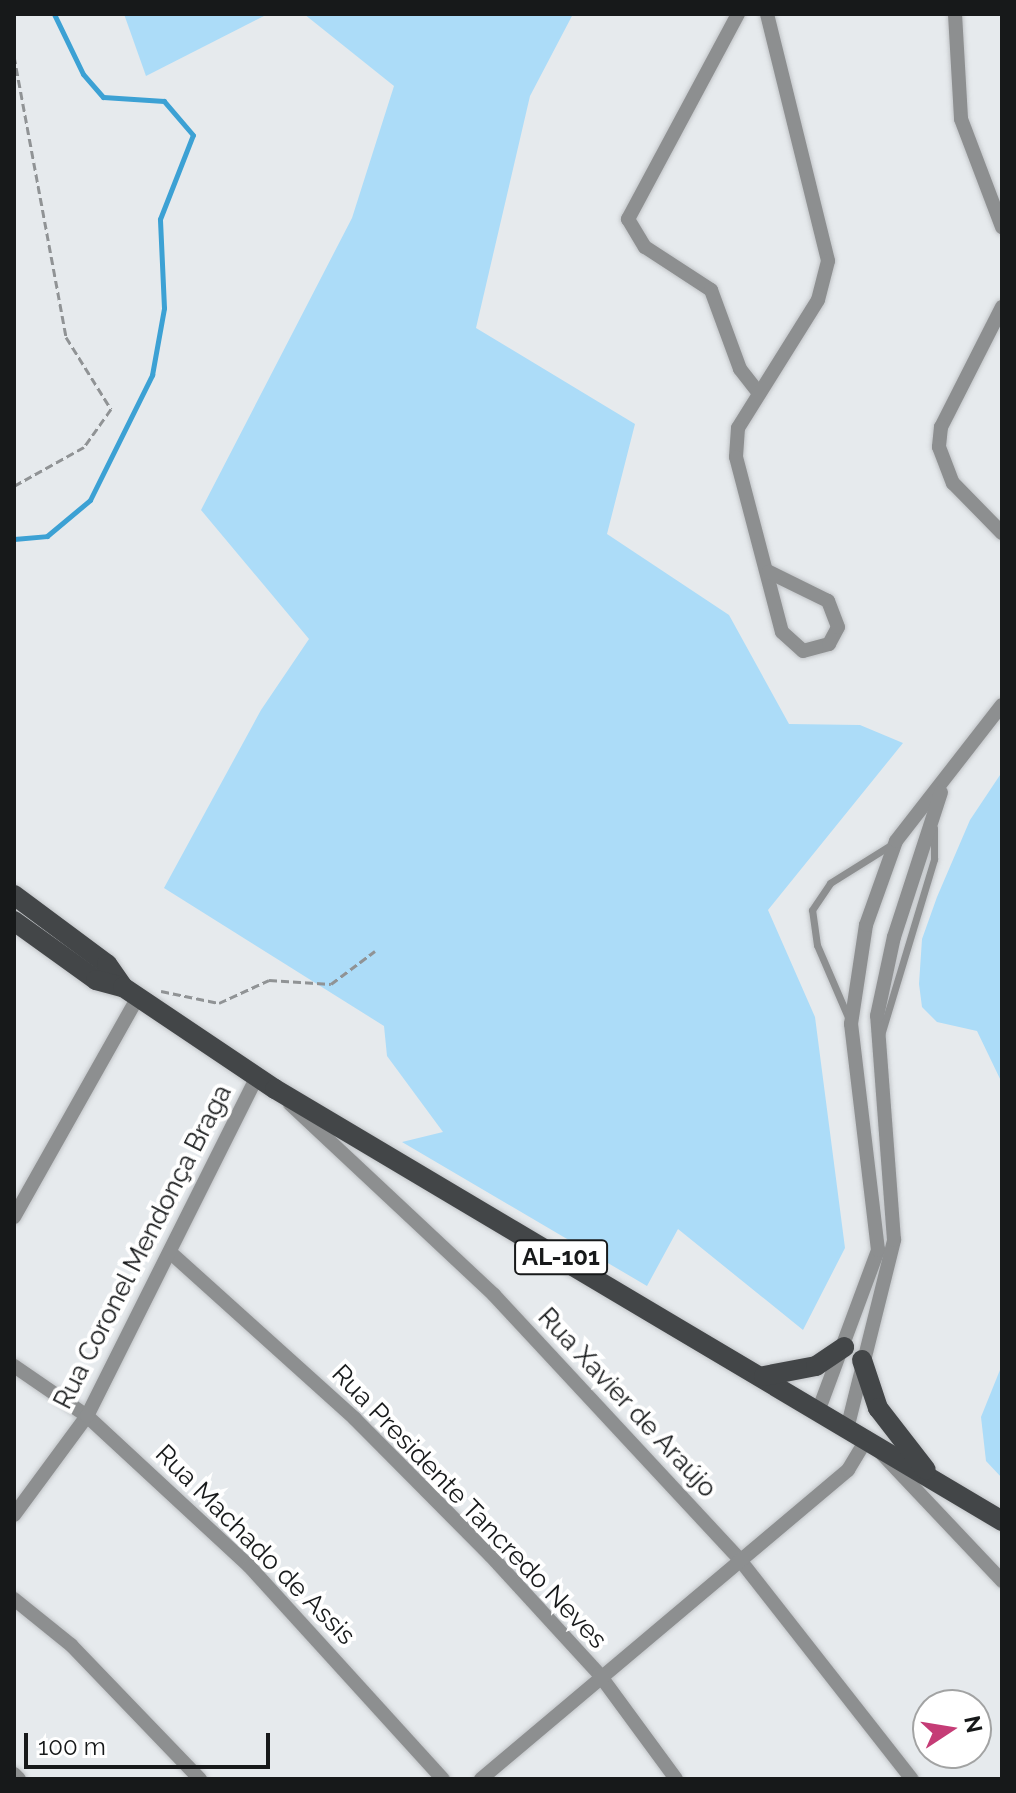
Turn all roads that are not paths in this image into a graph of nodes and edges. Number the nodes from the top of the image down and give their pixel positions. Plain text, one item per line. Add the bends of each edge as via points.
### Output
1 (738, 14) edge
2 (767, 14) edge
3 (955, 14) edge
4 (1002, 227) edge
5 (1002, 307) edge
6 (759, 393) junction
7 (1002, 533) edge
8 (769, 572) junction
9 (1002, 705) edge
10 (943, 784) junction
11 (896, 841) junction
12 (14, 895) edge
13 (14, 921) edge
14 (131, 992) junction
15 (851, 1024) junction
16 (256, 1078) junction
17 (275, 1089) junction
18 (14, 1217) edge
19 (172, 1254) junction
20 (844, 1347) junction
21 (862, 1360) junction
22 (14, 1366) edge
23 (764, 1376) junction
24 (819, 1409) junction
25 (87, 1416) junction
26 (848, 1425) junction
27 (867, 1438) junction
28 (930, 1477) junction
29 (14, 1515) edge
30 (1002, 1521) edge
31 (740, 1560) junction
32 (1002, 1581) edge
33 (14, 1599) edge
34 (599, 1674) junction
35 (14, 1774) edge
36 (19, 1779) edge
37 (200, 1779) edge
38 (443, 1779) edge
39 (481, 1779) edge
40 (676, 1779) edge
41 (912, 1779) edge

1 - 6 street via 628,219 645,247 711,290 746,381
2 - 6 street via 828,261 818,300
3 - 4 street via 961,119
5 - 7 street via 941,427 939,447 953,483
6 - 8 street via 735,442
8 - 8 street via 828,601 838,617 829,644 803,651 787,641
9 - 10 street
10 - 11 street
10 - 21 street via 894,937 876,1044 894,1240
11 - 15 street via 866,925
11 - 15 lane via 830,883 812,910 820,953
12 - 14 main road, AL-101 via 107,964
13 - 14 main road, AL-101 via 96,980
14 - 16 main road, AL-101
14 - 18 street
15 - 20 street via 878,1250
16 - 17 main road, AL-101
16 - 19 street, Rua Coronel Mendonça Braga
17 - 23 main road, AL-101
17 - 31 street, Rua Xavier de Araújo via 494,1295
19 - 25 street, Rua Coronel Mendonça Braga
19 - 34 street, Rua Presidente Tancredo Neves via 366,1429
20 - 23 main road via 816,1366
20 - 24 street
21 - 26 street
21 - 28 main road via 878,1408
22 - 25 street, Rua Machado de Assis
23 - 24 main road, AL-101
24 - 26 main road, AL-101
25 - 29 street, Rua Coronel Mendonça Braga
25 - 38 street, Rua Machado de Assis via 249,1566
26 - 27 main road, AL-101
27 - 28 main road, AL-101
27 - 31 street via 848,1470
27 - 32 street
28 - 30 main road, AL-101
31 - 34 street
31 - 41 street, Rua Xavier de Araújo
33 - 37 street via 71,1645
34 - 39 street
34 - 40 street, Rua Presidente Tancredo Neves
35 - 36 street

